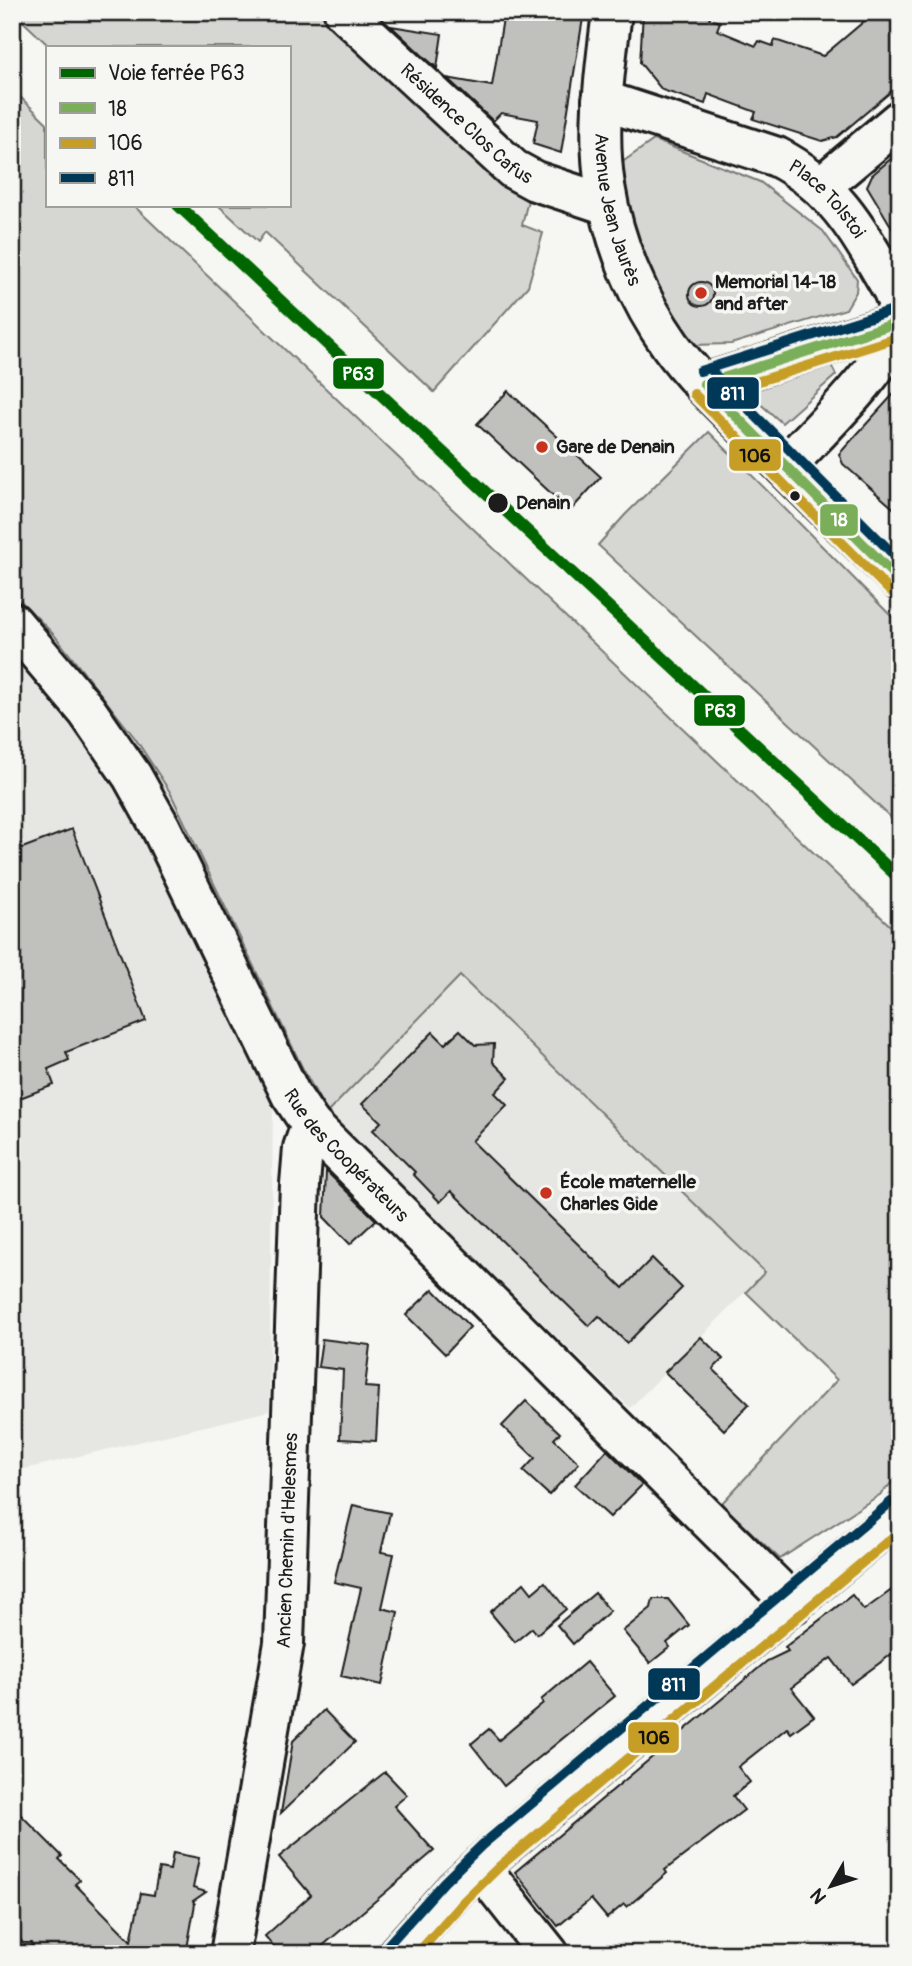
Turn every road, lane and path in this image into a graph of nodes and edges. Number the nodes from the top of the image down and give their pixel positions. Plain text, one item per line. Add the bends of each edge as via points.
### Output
1 (344, 12) edge
2 (612, 12) edge
3 (602, 100) junction
4 (900, 120) edge
5 (821, 186) junction
6 (608, 205) junction
7 (899, 322) edge
8 (704, 384) junction
9 (785, 467) junction
10 (900, 581) edge
11 (12, 622) edge
12 (312, 1125) junction
13 (900, 1513) edge
14 (793, 1604) junction
15 (480, 1867) junction
16 (230, 1954) edge
17 (398, 1954) edge
18 (549, 1954) edge

1 - 6 street, Résidence Clos Cafus via 513,169
2 - 3 street, Avenue Jean Jaurès
3 - 5 street, Place Tolstoi via 777,157
3 - 6 street, Avenue Jean Jaurès via 602,164
4 - 5 street
5 - 7 street, Place Tolstoi via 856,227 892,289
6 - 8 street, Avenue Jean Jaurès via 647,308
7 - 8 street
7 - 9 street via 872,371
8 - 9 street, Avenue Jean Jaurès
9 - 10 street, Avenue Jean Jaurès
11 - 12 street, Rue des Coopérateurs via 87,710 132,776 291,1095
12 - 14 street, Rue des Coopérateurs
12 - 16 street, Ancien Chemin d'Helesmes via 300,1176 284,1643
13 - 14 street
14 - 15 street
15 - 17 street
15 - 18 street

